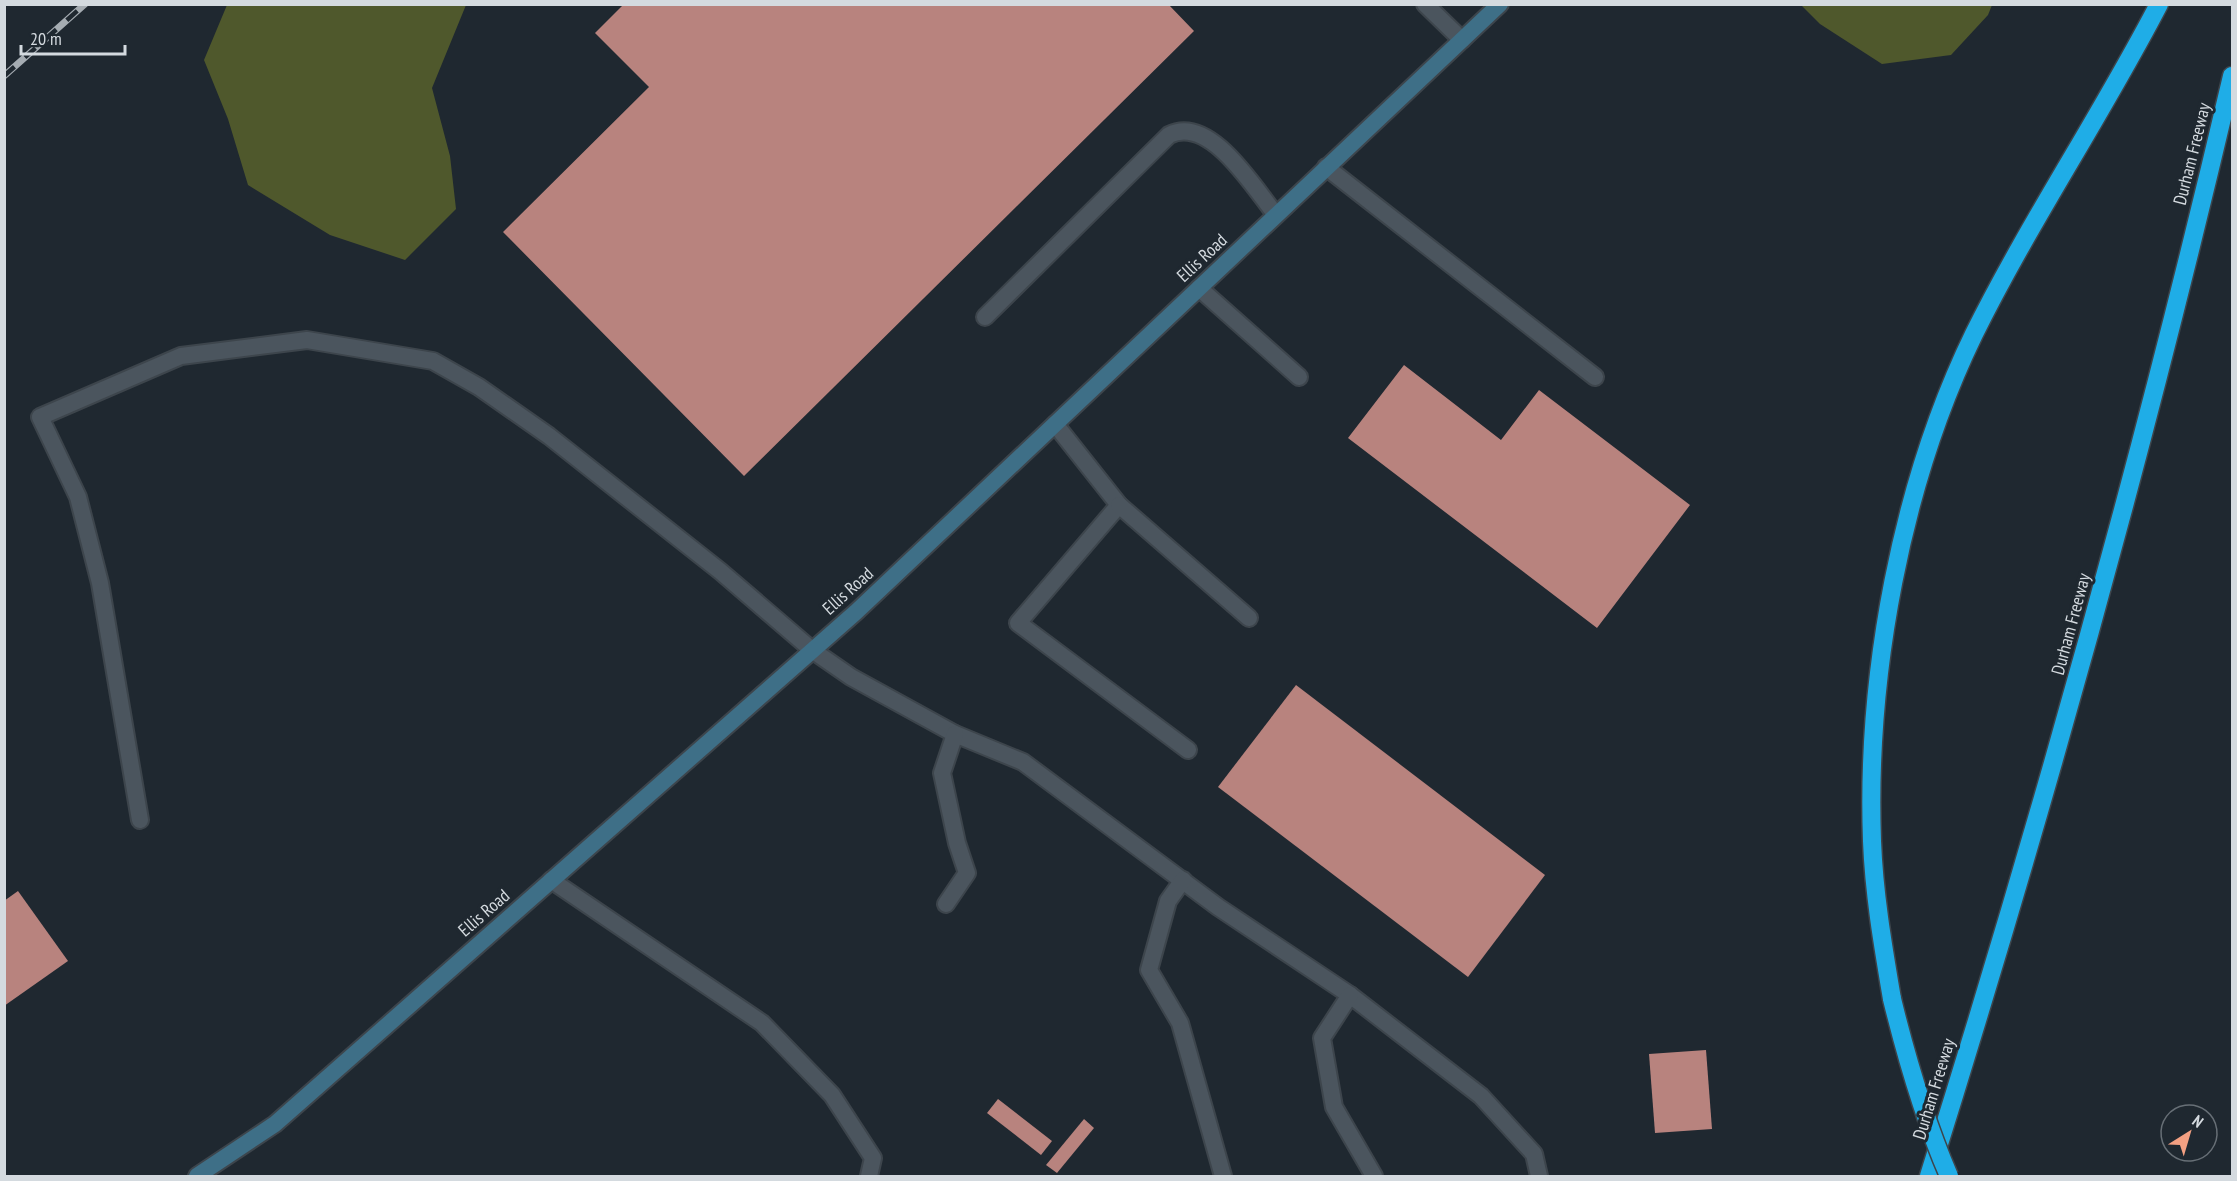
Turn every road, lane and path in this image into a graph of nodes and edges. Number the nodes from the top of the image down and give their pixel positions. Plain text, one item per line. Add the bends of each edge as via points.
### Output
1 (1425, 4) edge
2 (1500, 4) edge
3 (2160, 4) edge
4 (1462, 40) junction
5 (2232, 76) edge
6 (1326, 167) junction
7 (1276, 215) junction
8 (1198, 288) junction
9 (985, 317) dead end
10 (1299, 377) dead end
11 (1594, 377) dead end
12 (1055, 424) junction
13 (1119, 505) junction
14 (1249, 618) dead end
15 (812, 650) junction
16 (955, 734) junction
17 (1188, 750) dead end
18 (140, 820) dead end
19 (551, 880) junction
20 (1183, 880) junction
21 (946, 904) dead end
22 (1350, 995) junction
23 (207, 1174) edge
24 (869, 1176) edge
25 (1223, 1176) edge
26 (1374, 1176) edge
27 (1539, 1176) edge
28 (1929, 1176) edge
29 (1949, 1176) edge

1 - 4 lane
2 - 4 main road, Ellis Road
3 - 29 highway, bridge via 1973,336 1944,403 1912,504 1887,622 1872,764 1872,841 1878,917 1910,1071
4 - 6 main road, Ellis Road
5 - 28 highway, Durham Freeway via 2091,632
6 - 7 main road, Ellis Road
6 - 11 lane
7 - 8 main road, Ellis Road
7 - 9 lane via 1224,150 1191,131 1179,130 1169,135
8 - 10 lane
8 - 12 main road, Ellis Road
12 - 13 lane
12 - 15 main road, Ellis Road
13 - 14 lane
13 - 17 lane via 1018,623
15 - 16 lane
15 - 18 lane via 720,571 549,436 479,387 433,361 307,340 181,356 40,417 78,497 100,583
15 - 19 main road, Ellis Road
16 - 20 lane via 1023,762
16 - 21 lane via 942,772 967,873
19 - 23 main road, Ellis Road via 275,1124
19 - 24 lane via 762,1023 832,1095 873,1158
20 - 22 lane
20 - 25 lane via 1168,901 1149,970 1180,1023
22 - 26 lane via 1322,1038 1334,1107
22 - 27 lane via 1481,1096 1534,1154

